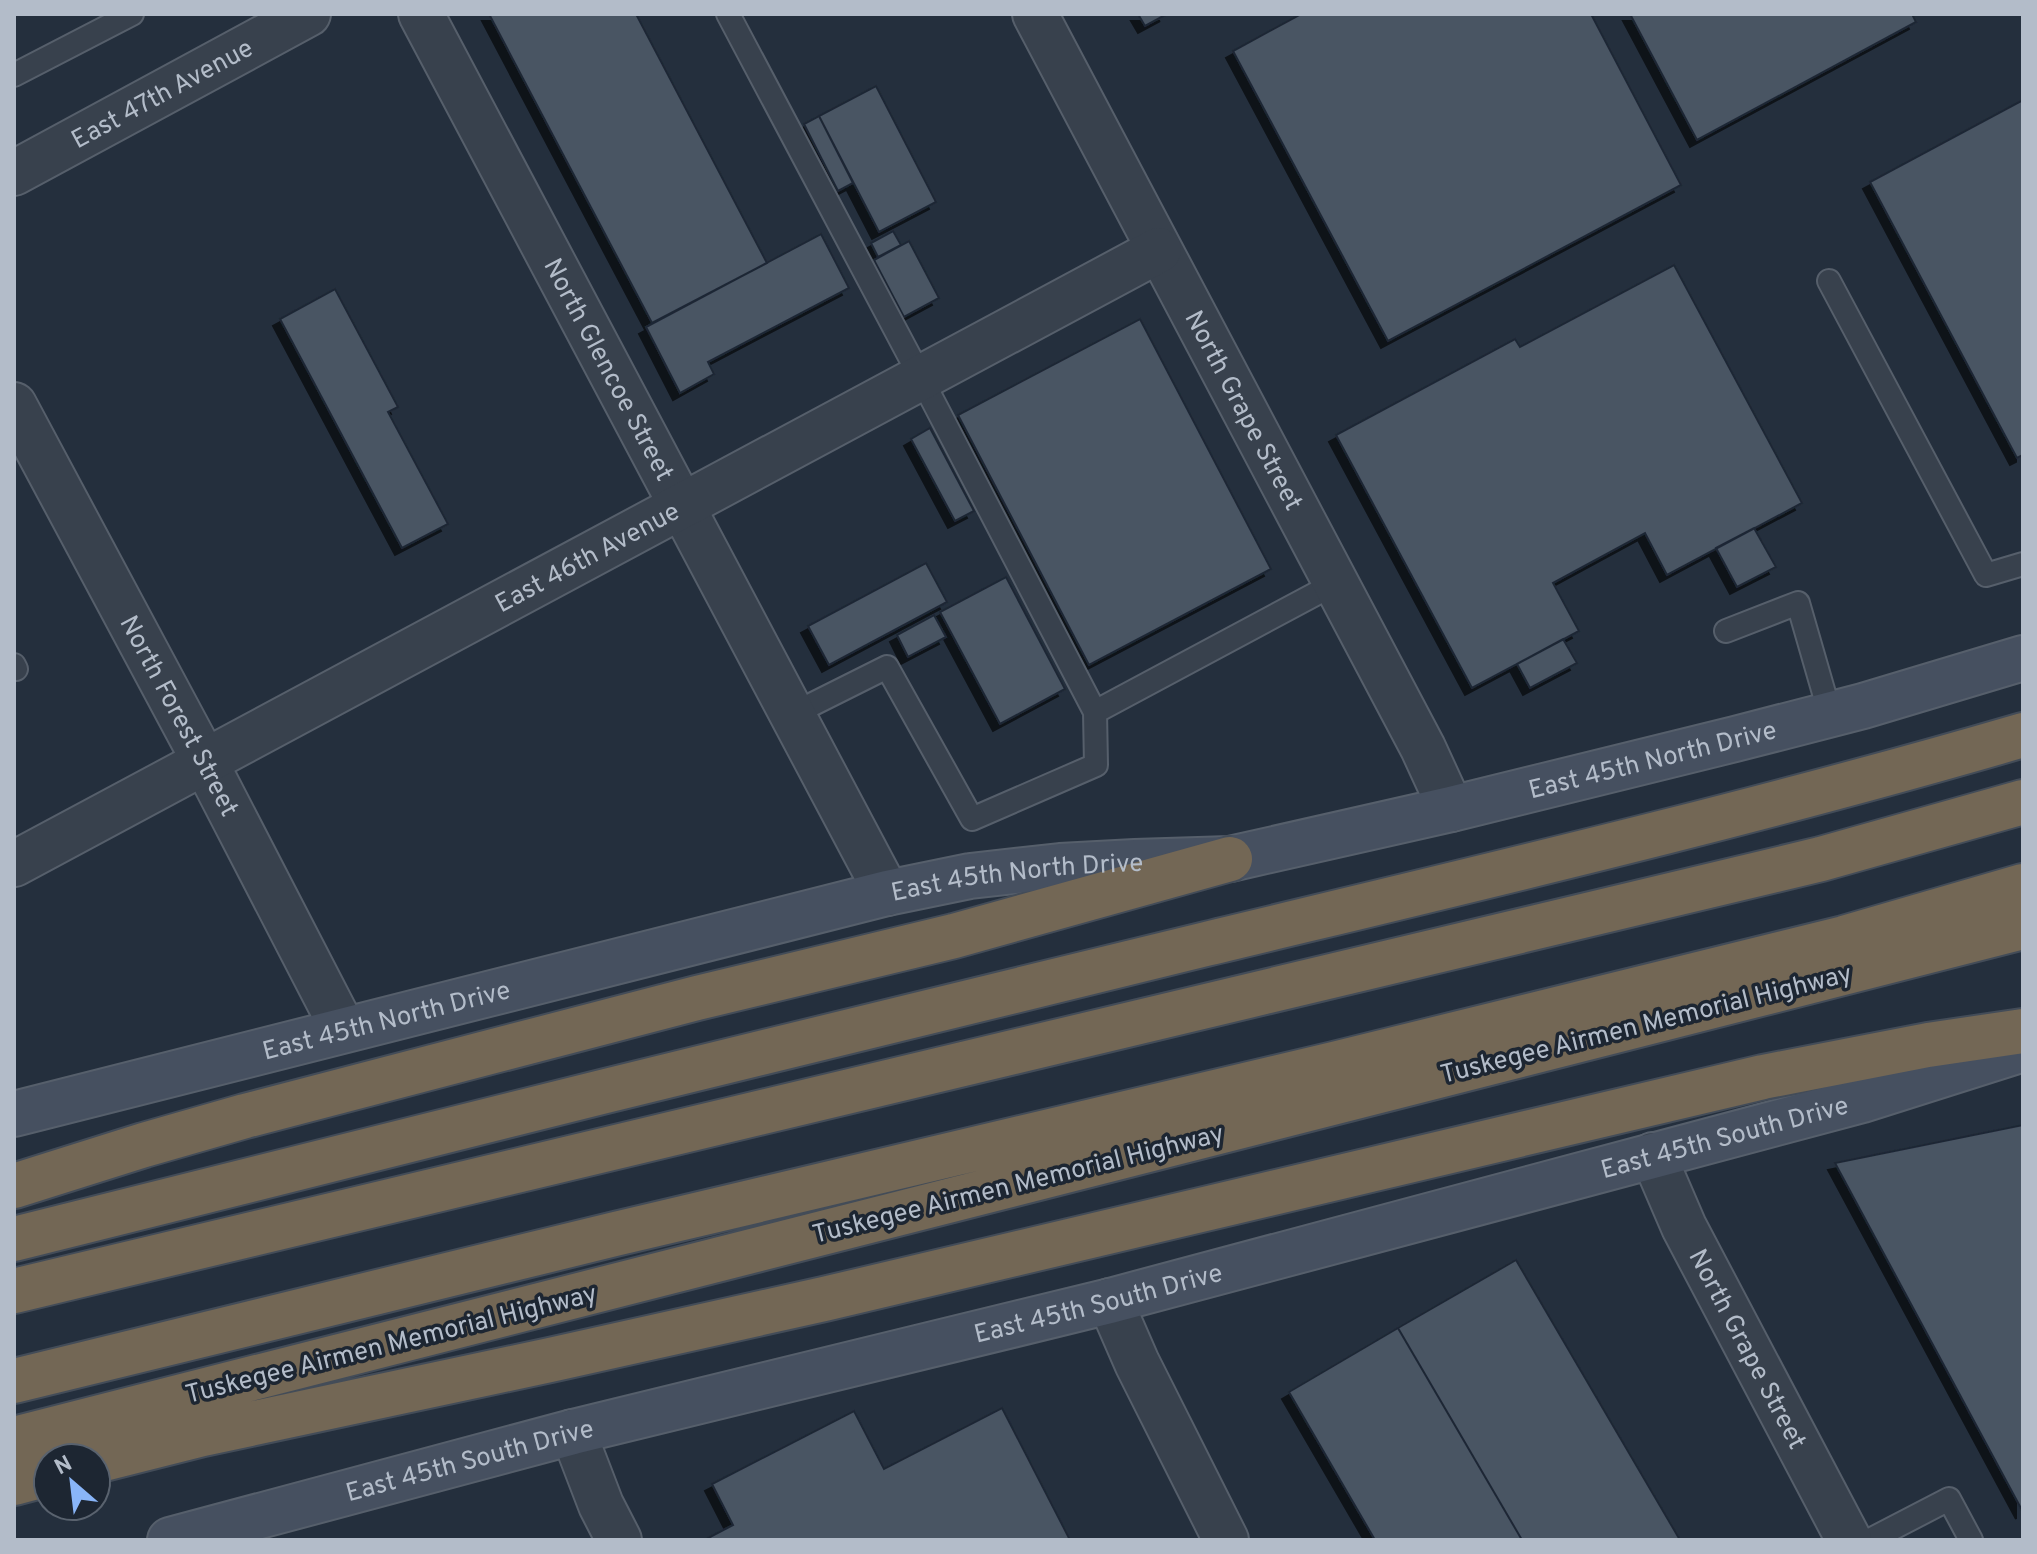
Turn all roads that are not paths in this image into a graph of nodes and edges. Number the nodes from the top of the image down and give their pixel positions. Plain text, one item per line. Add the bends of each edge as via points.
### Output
1 (132, 14) edge
2 (421, 14) edge
3 (728, 14) edge
4 (1035, 14) edge
5 (287, 19) edge
6 (14, 75) edge
7 (14, 173) edge
8 (1159, 250) junction
9 (1829, 281) dead end
10 (921, 378) junction
11 (14, 405) edge
12 (681, 506) junction
13 (2023, 564) edge
14 (1336, 583) junction
15 (1726, 631) dead end
16 (2023, 658) edge
17 (1095, 712) junction
18 (793, 714) junction
19 (1830, 714) junction
20 (2023, 735) edge
21 (205, 762) junction
22 (2023, 802) edge
23 (1451, 809) junction
24 (1676, 829) junction
25 (1230, 859) junction
26 (14, 864) edge
27 (2023, 889) edge
28 (887, 893) junction
29 (2023, 927) edge
30 (343, 1029) junction
31 (2023, 1031) edge
32 (2023, 1049) edge
33 (14, 1114) edge
34 (1653, 1155) junction
35 (481, 1178) junction
36 (14, 1186) edge
37 (14, 1239) edge
38 (14, 1291) edge
39 (1110, 1301) junction
40 (14, 1381) edge
41 (573, 1432) junction
42 (14, 1439) edge
43 (112, 1457) edge
44 (170, 1540) edge
45 (619, 1540) edge
46 (1226, 1540) edge
47 (1849, 1540) edge
48 (1870, 1540) edge
49 (1971, 1540) edge

1 - 6 lane
2 - 12 street, North Glencoe Street
3 - 10 lane
4 - 8 street, North Grape Street
5 - 7 street, East 47th Avenue
8 - 10 street, East 46th Avenue
8 - 14 street, North Grape Street
9 - 13 lane via 1986,575
10 - 12 street, East 46th Avenue
10 - 17 lane
11 - 21 street, North Forest Street
12 - 18 street, North Glencoe Street
12 - 21 street, East 46th Avenue
14 - 17 lane
14 - 23 street, North Grape Street
15 - 19 lane via 1798,603
16 - 19 main road, East 45th North Drive
17 - 18 lane via 1096,765 972,819 887,667
18 - 28 street, North Glencoe Street
19 - 23 main road, East 45th North Drive
20 - 24 highway
21 - 26 street, East 46th Avenue
21 - 30 street, North Forest Street
22 - 35 highway via 1821,859
23 - 25 main road, East 45th North Drive
24 - 35 highway
24 - 37 highway
25 - 28 main road, East 45th North Drive via 1060,866
25 - 36 highway via 954,936 245,1116
27 - 40 highway via 1350,1060
28 - 30 main road, East 45th North Drive
29 - 42 highway, Tuskegee Airmen Memorial Highway
30 - 33 main road, East 45th North Drive
31 - 43 highway via 1763,1077 824,1299
32 - 34 main road, East 45th South Drive via 1862,1100
34 - 39 main road, East 45th South Drive
34 - 47 street, North Grape Street via 1684,1227
35 - 38 highway
39 - 41 main road, East 45th South Drive
39 - 46 street
41 - 44 main road, East 45th South Drive
41 - 45 street
48 - 49 lane via 1949,1499

